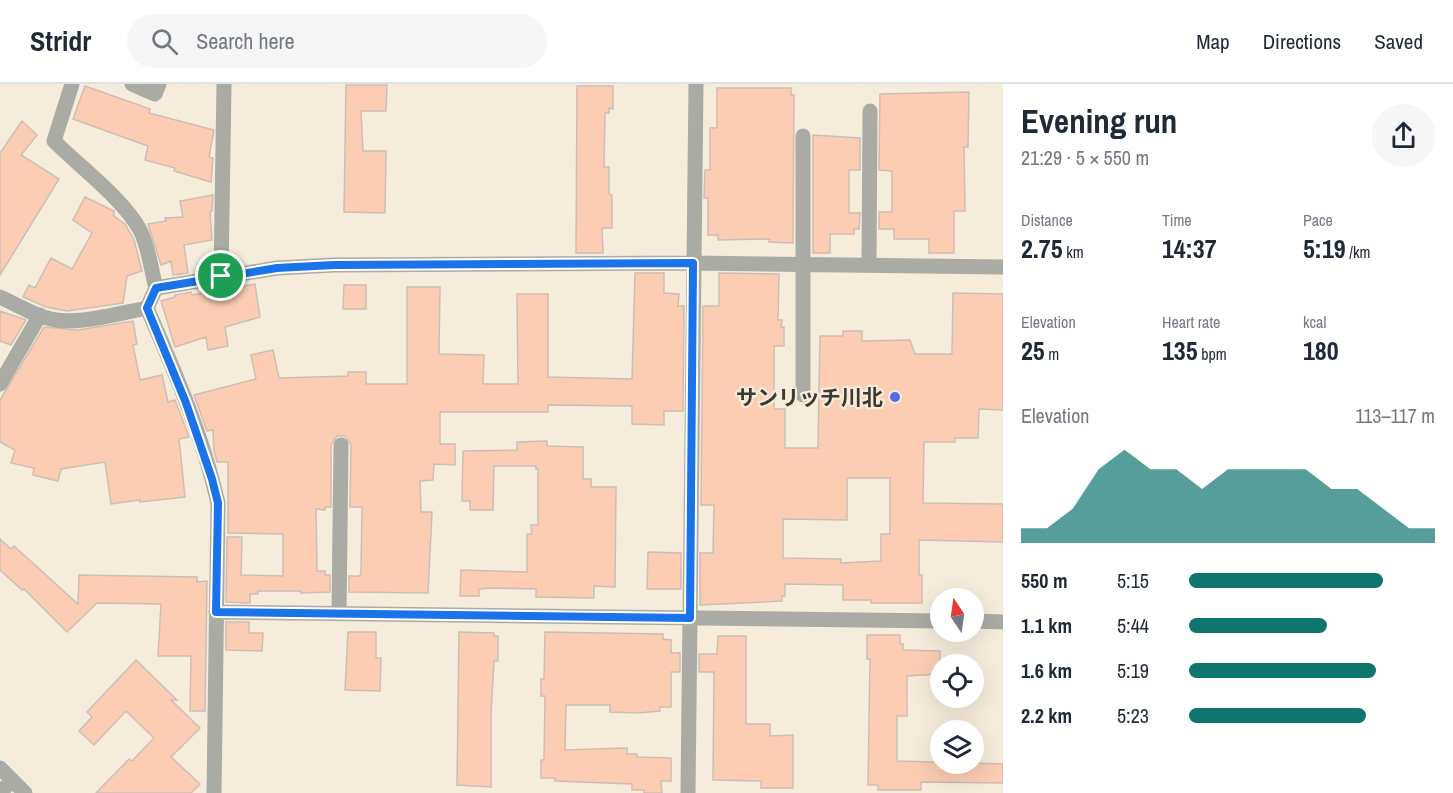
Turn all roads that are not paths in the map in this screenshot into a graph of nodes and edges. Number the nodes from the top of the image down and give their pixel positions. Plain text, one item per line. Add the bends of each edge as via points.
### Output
1 (72, 84) edge
2 (132, 84) edge
3 (159, 84) edge
4 (224, 84) edge
5 (696, 84) edge
6 (870, 111) dead end
7 (803, 136) dead end
8 (693, 263) junction
9 (803, 264) junction
10 (869, 265) junction
11 (1003, 267) edge
12 (221, 276) junction
13 (156, 288) junction
14 (0, 297) edge
15 (147, 308) junction
16 (40, 315) junction
17 (0, 384) edge
18 (803, 394) dead end
19 (341, 445) dead end
20 (216, 612) junction
21 (339, 614) junction
22 (690, 618) junction
23 (930, 621) edge
24 (984, 621) edge
25 (1003, 621) edge
26 (0, 768) edge
27 (12, 780) junction
28 (0, 793) edge
29 (25, 793) edge
30 (214, 793) edge
31 (688, 793) edge

1 - 13 street via 54,141 134,219
2 - 3 street via 154,94
4 - 12 street
5 - 8 street
6 - 10 street
7 - 9 street
8 - 9 street
8 - 12 street via 334,265
8 - 22 street
9 - 10 street
9 - 18 street
10 - 11 street
12 - 13 street
13 - 15 street
14 - 16 street
15 - 16 street via 72,320
15 - 20 street via 186,403 218,503
16 - 17 street
19 - 21 street
20 - 21 street
20 - 30 street
21 - 22 street
22 - 23 street
22 - 31 street
24 - 25 street
26 - 27 street
27 - 28 street
27 - 29 street

